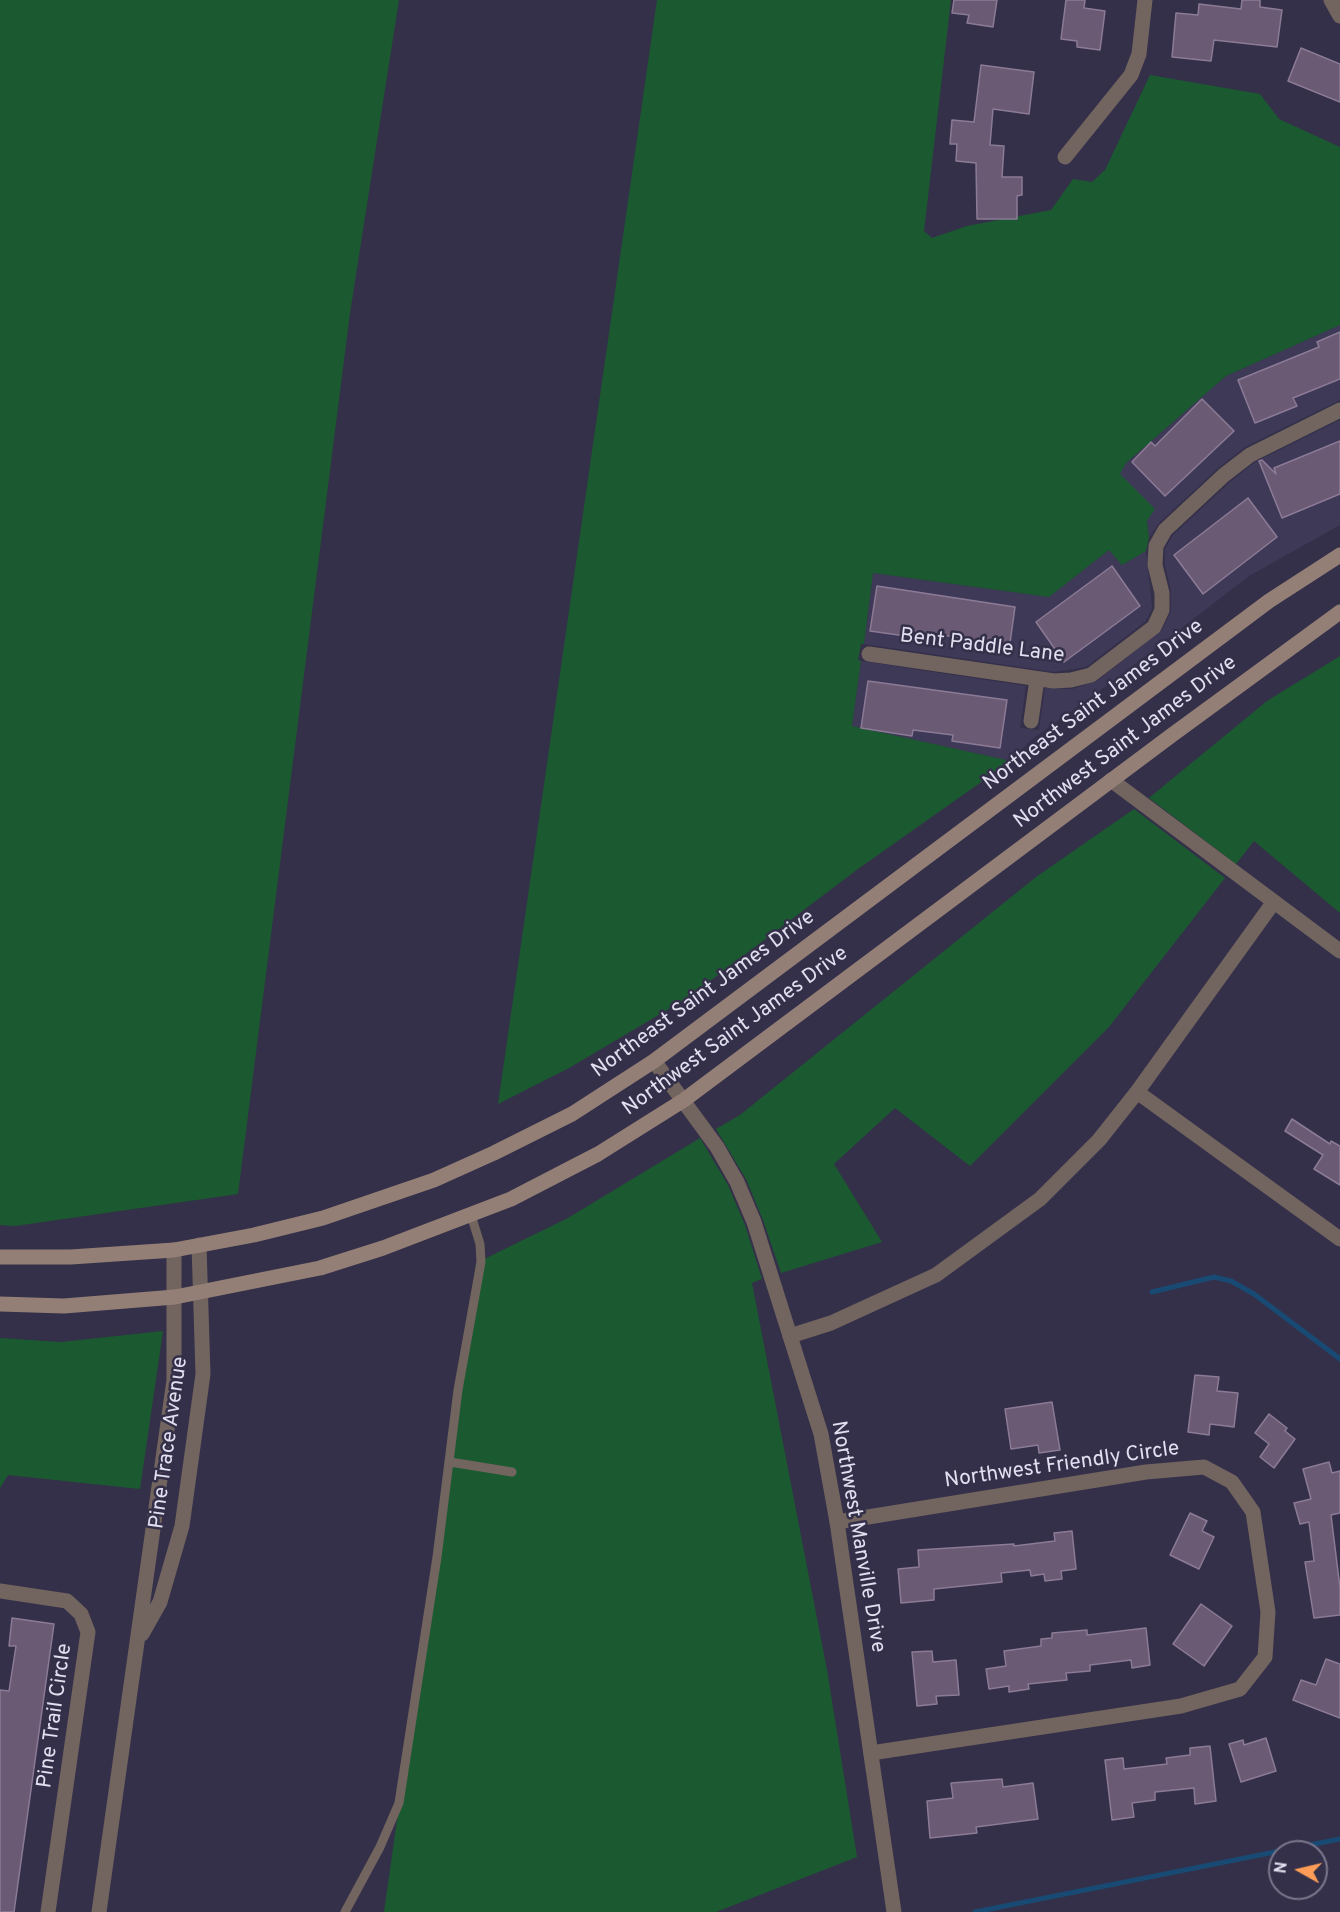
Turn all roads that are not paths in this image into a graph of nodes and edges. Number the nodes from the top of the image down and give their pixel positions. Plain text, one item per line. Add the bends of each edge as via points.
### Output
1 (1145, 0) edge
2 (1331, 0) edge
3 (1340, 16) edge
4 (1065, 157) dead end
5 (1340, 410) edge
6 (1340, 555) edge
7 (1340, 612) edge
8 (869, 654) dead end
9 (1036, 679) junction
10 (1031, 721) dead end
11 (1112, 780) junction
12 (1273, 903) junction
13 (1340, 951) edge
14 (654, 1061) junction
15 (1137, 1092) junction
16 (684, 1100) junction
17 (471, 1215) junction
18 (1340, 1239) edge
19 (199, 1245) junction
20 (174, 1250) junction
21 (0, 1257) edge
22 (202, 1292) junction
23 (175, 1297) junction
24 (0, 1304) edge
25 (790, 1336) junction
26 (450, 1462) junction
27 (512, 1472) dead end
28 (837, 1522) junction
29 (0, 1591) edge
30 (139, 1639) junction
31 (871, 1753) junction
32 (48, 1912) edge
33 (99, 1912) edge
34 (345, 1912) edge
35 (894, 1912) edge

1 - 4 street via 1139,54 1131,75
2 - 3 street
5 - 9 street, Bent Paddle Lane via 1250,455 1165,530 1156,546 1162,610 1154,627 1091,675 1071,681
6 - 14 main road, Northeast Saint James Drive via 1269,601
7 - 11 main road, Northwest Saint James Drive
8 - 9 street, Bent Paddle Lane
9 - 10 street
11 - 12 street
11 - 16 main road, Northwest Saint James Drive
12 - 13 street
12 - 15 street
14 - 16 street, Northwest Manville Drive
14 - 19 main road, Northeast Saint James Drive via 572,1114 434,1180 323,1218
15 - 18 street
15 - 25 street via 1099,1140 1041,1198 994,1235 936,1275 831,1323
16 - 17 main road, Northwest Saint James Drive via 598,1154
16 - 25 street, Northwest Manville Drive via 737,1182 754,1222
17 - 22 main road, Northwest Saint James Drive via 320,1268
17 - 26 lane via 481,1262 458,1390
19 - 20 main road, Northeast Saint James Drive
19 - 22 street, Pine Trace Avenue
20 - 21 main road, Northeast Saint James Drive
20 - 23 street, Pine Trace Avenue
22 - 23 main road, Northwest Saint James Drive
22 - 30 street, Pine Trace Avenue via 203,1374 182,1526 160,1602
23 - 24 main road, Northwest Saint James Drive via 64,1306
23 - 30 street, Pine Trace Avenue via 174,1380
25 - 28 street, Northwest Manville Drive via 821,1434
26 - 27 lane
26 - 34 lane via 399,1803
28 - 31 street, Northwest Manville Drive
28 - 31 street, Northwest Friendly Circle via 1146,1472 1204,1467 1232,1482 1253,1512 1267,1601 1264,1657 1240,1689 1181,1706
29 - 32 street, Pine Trail Circle via 67,1601 81,1614 88,1632
30 - 33 street, Pine Trace Avenue
31 - 35 street, Northwest Manville Drive

